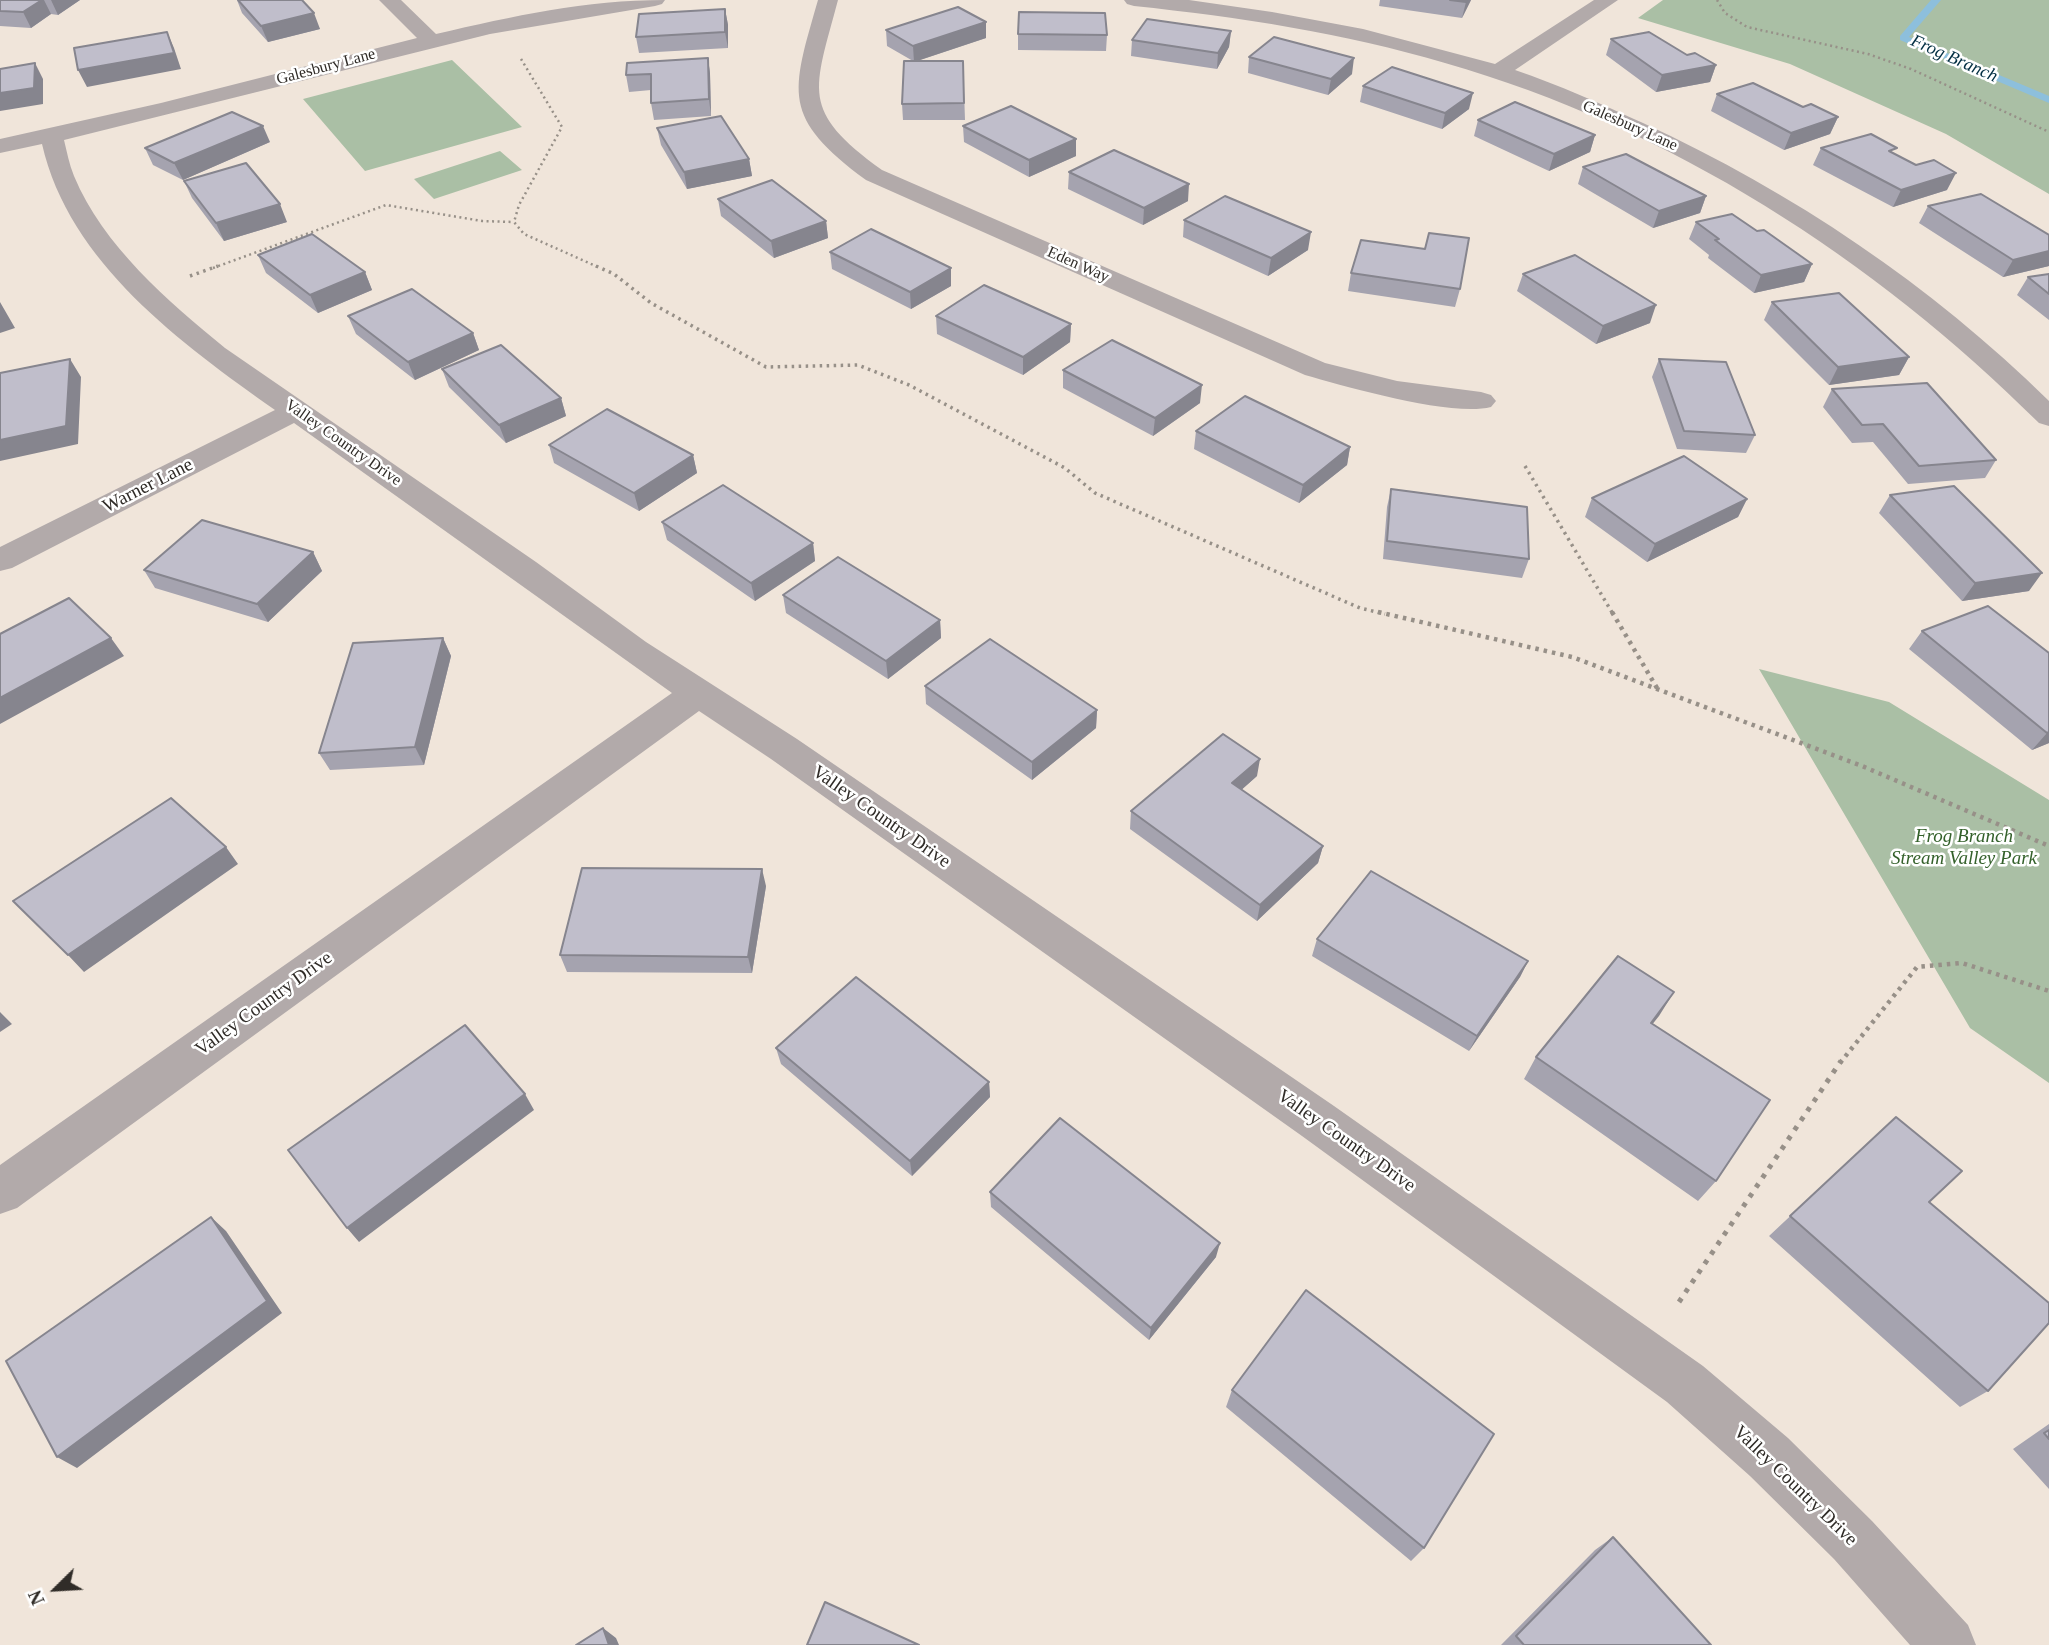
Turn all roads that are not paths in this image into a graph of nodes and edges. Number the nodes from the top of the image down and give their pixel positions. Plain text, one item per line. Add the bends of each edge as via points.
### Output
1 (389, 0) edge
2 (655, 0) edge
3 (828, 0) edge
4 (1134, 0) edge
5 (1608, 0) edge
6 (431, 40) junction
7 (1498, 72) junction
8 (51, 136) junction
9 (0, 146) edge
10 (1481, 401) dead end
11 (296, 411) junction
12 (2049, 417) edge
13 (0, 560) edge
14 (698, 693) junction
15 (0, 1192) edge
16 (1948, 1645) edge

1 - 6 street
2 - 6 street, Galesbury Lane via 530,18
3 - 10 street, Eden Way via 806,80 808,104 832,143 874,174 1315,369 1369,386
4 - 7 street, Galesbury Lane via 1257,15 1346,32
5 - 7 street
6 - 8 street, Galesbury Lane
7 - 12 street, Galesbury Lane via 1665,141 1790,208 1917,295
8 - 9 street, Galesbury Lane
8 - 11 street, Valley Country Drive via 61,175 89,223 129,275 167,315
11 - 13 street, Warner Lane
11 - 14 street, Valley Country Drive
14 - 15 street, Valley Country Drive
14 - 16 street, Valley Country Drive via 1318,1121 1685,1384 1769,1457 1853,1540

